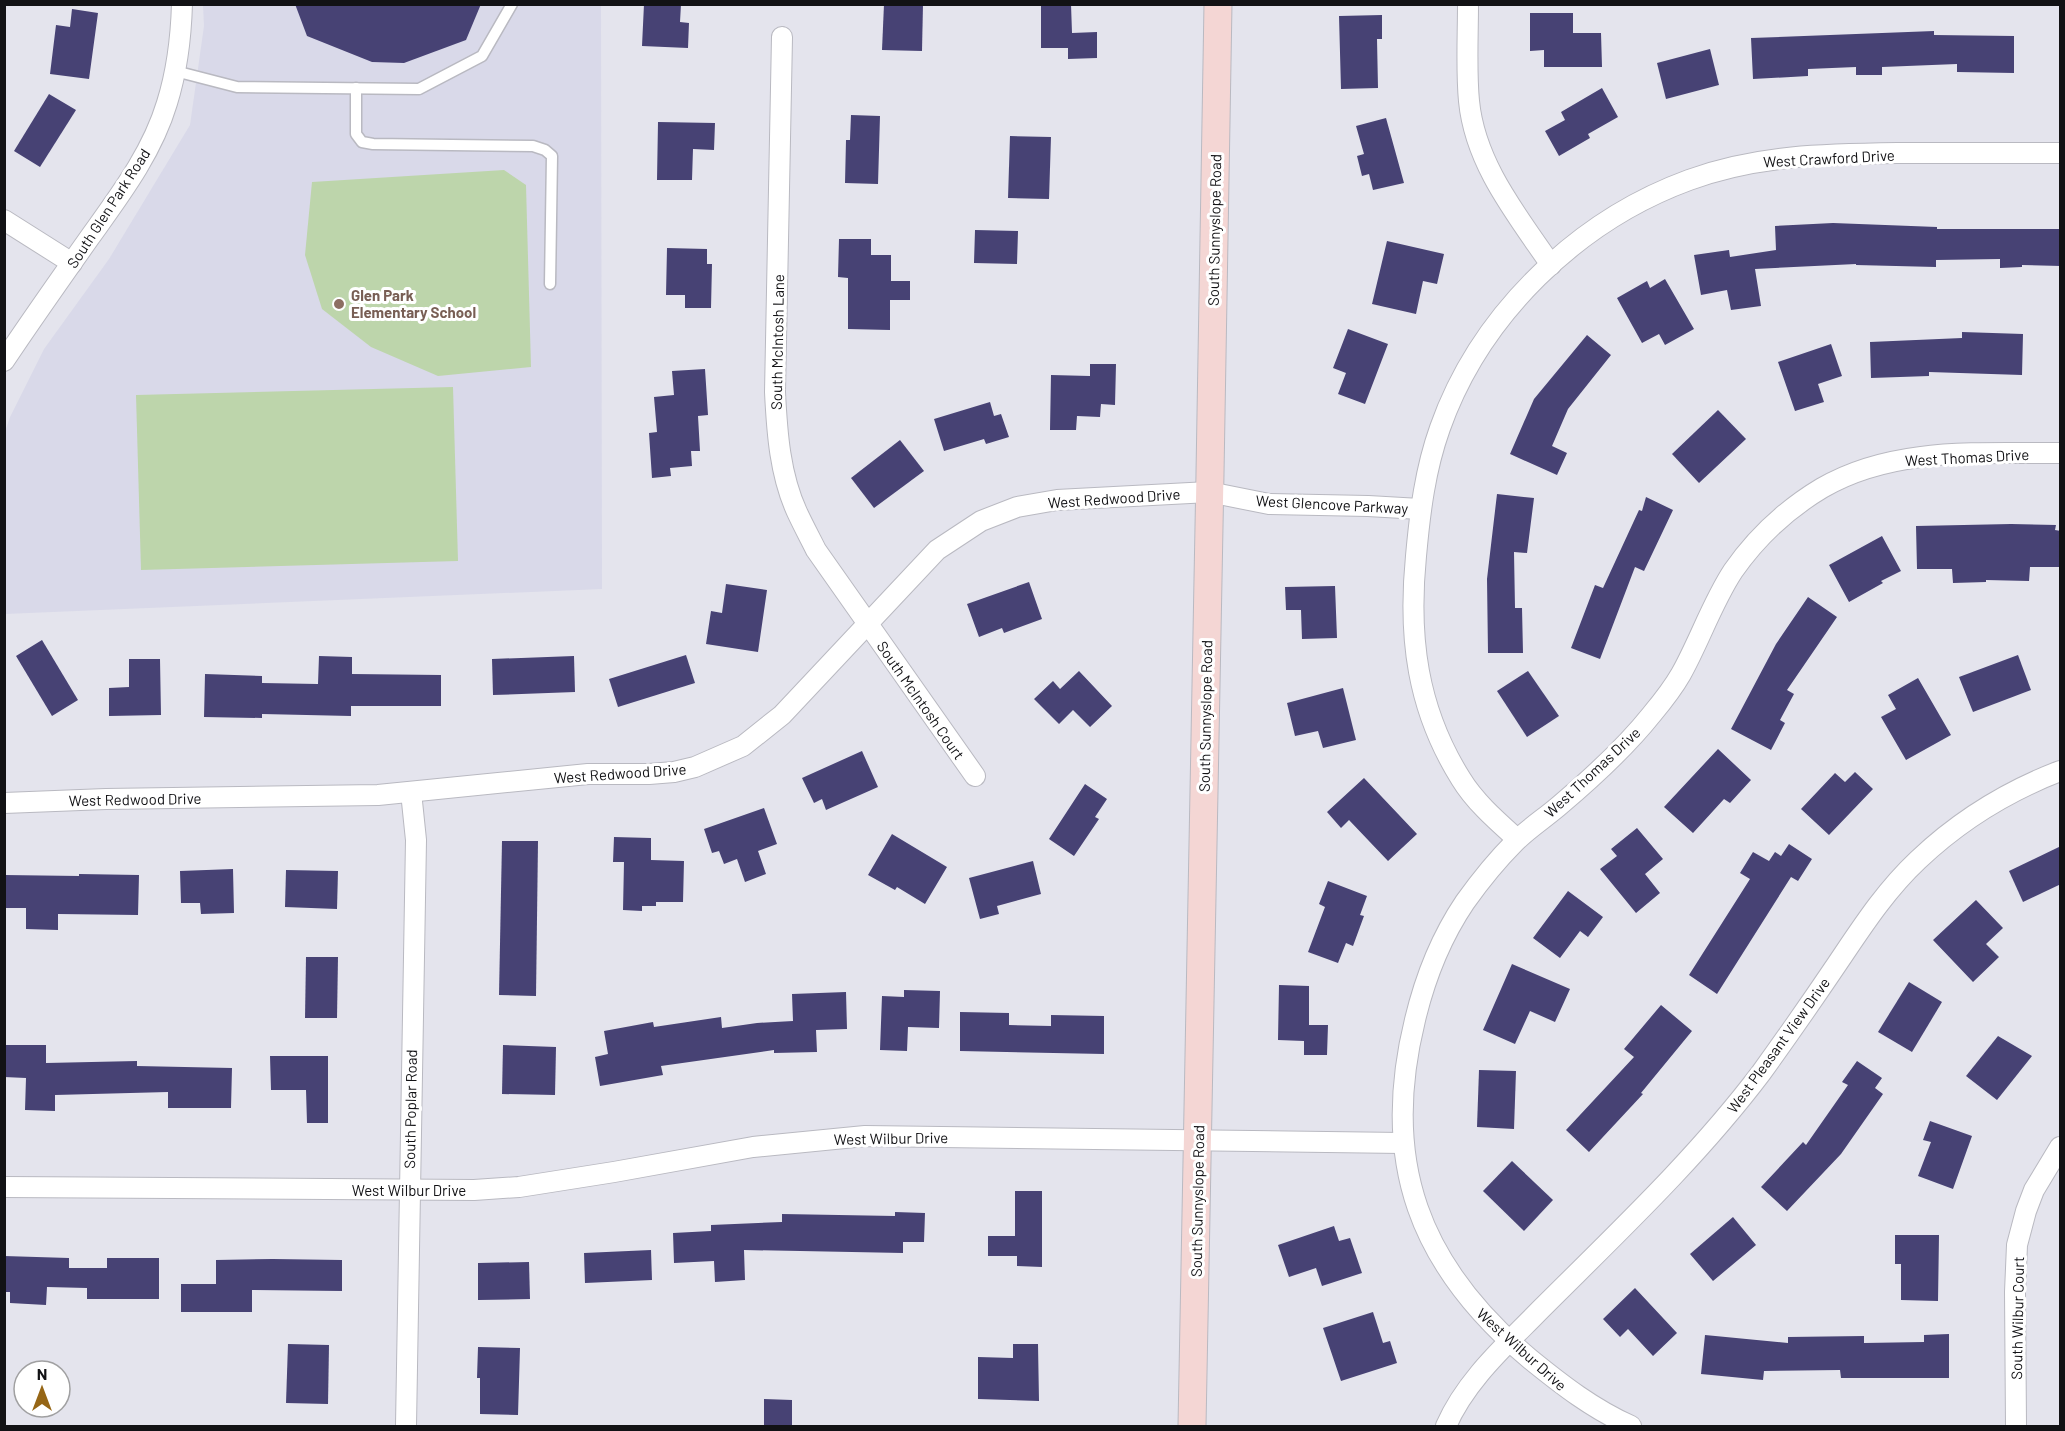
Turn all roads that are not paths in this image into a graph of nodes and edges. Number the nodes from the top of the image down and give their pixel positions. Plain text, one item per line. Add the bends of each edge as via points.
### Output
1 (182, 4) edge
2 (512, 4) edge
3 (1218, 4) edge
4 (1468, 4) edge
5 (783, 37) dead end
6 (175, 70) junction
7 (356, 88) junction
8 (2061, 153) edge
9 (4, 220) edge
10 (72, 263) junction
11 (1551, 265) junction
12 (550, 284) dead end
13 (4, 361) edge
14 (2061, 453) edge
15 (1209, 492) junction
16 (1420, 510) junction
17 (867, 624) junction
18 (2061, 771) edge
19 (975, 776) dead end
20 (411, 792) junction
21 (4, 803) edge
22 (1517, 840) junction
23 (1199, 1141) junction
24 (1402, 1143) junction
25 (2061, 1147) edge
26 (4, 1187) edge
27 (408, 1190) junction
28 (1509, 1341) junction
29 (406, 1426) edge
30 (1192, 1426) edge
31 (1446, 1426) edge
32 (1631, 1426) edge
33 (2016, 1426) edge

1 - 6 street, South Glen Park Road
2 - 7 lane via 482,57 419,89
3 - 15 street, South Sunnyslope Road
4 - 11 street via 1469,102 1473,123 1504,198
5 - 17 street, South McIntosh Lane via 777,432 796,510 816,550
6 - 7 lane via 237,87
6 - 10 street, South Glen Park Road via 167,104 140,165
7 - 12 lane via 356,134 362,142 533,146 552,156
8 - 11 street, West Crawford Drive via 1839,154 1736,165 1688,180 1634,205 1601,224
9 - 10 street
10 - 13 street, South Glen Park Road
11 - 16 street, West Crawford Drive via 1488,335 1456,389 1425,477
14 - 22 street, West Thomas Drive via 1912,457 1865,469 1825,486 1791,509 1734,571 1680,676 1652,714 1619,751
15 - 16 street, West Glencove Parkway via 1269,504
15 - 17 street, West Redwood Drive via 1056,500 990,517 937,550
15 - 23 street, South Sunnyslope Road
16 - 22 street, West Crawford Drive via 1413,590 1414,639 1429,715 1462,781
17 - 19 street, South McIntosh Court
17 - 20 street, West Redwood Drive via 783,715 734,750 695,767
18 - 28 street, West Pleasant View Drive via 2001,798 1950,833 1881,898 1798,1021 1714,1131
20 - 21 street, West Redwood Drive
20 - 27 street, South Poplar Road via 416,840
22 - 24 street, West Thomas Drive via 1463,905 1437,950 1424,983 1410,1038 1401,1102
23 - 24 street, West Wilbur Drive
23 - 27 street, West Wilbur Drive via 865,1136 753,1147 519,1187
23 - 30 street, South Sunnyslope Road
24 - 28 street, West Wilbur Drive via 1408,1178 1437,1252 1478,1310
25 - 33 street, South Wilbur Court via 2034,1190 2018,1245
26 - 27 street, West Wilbur Drive
27 - 29 street, South Poplar Road
28 - 31 street, West Pleasant View Drive via 1477,1377
28 - 32 street, West Wilbur Drive via 1570,1392

